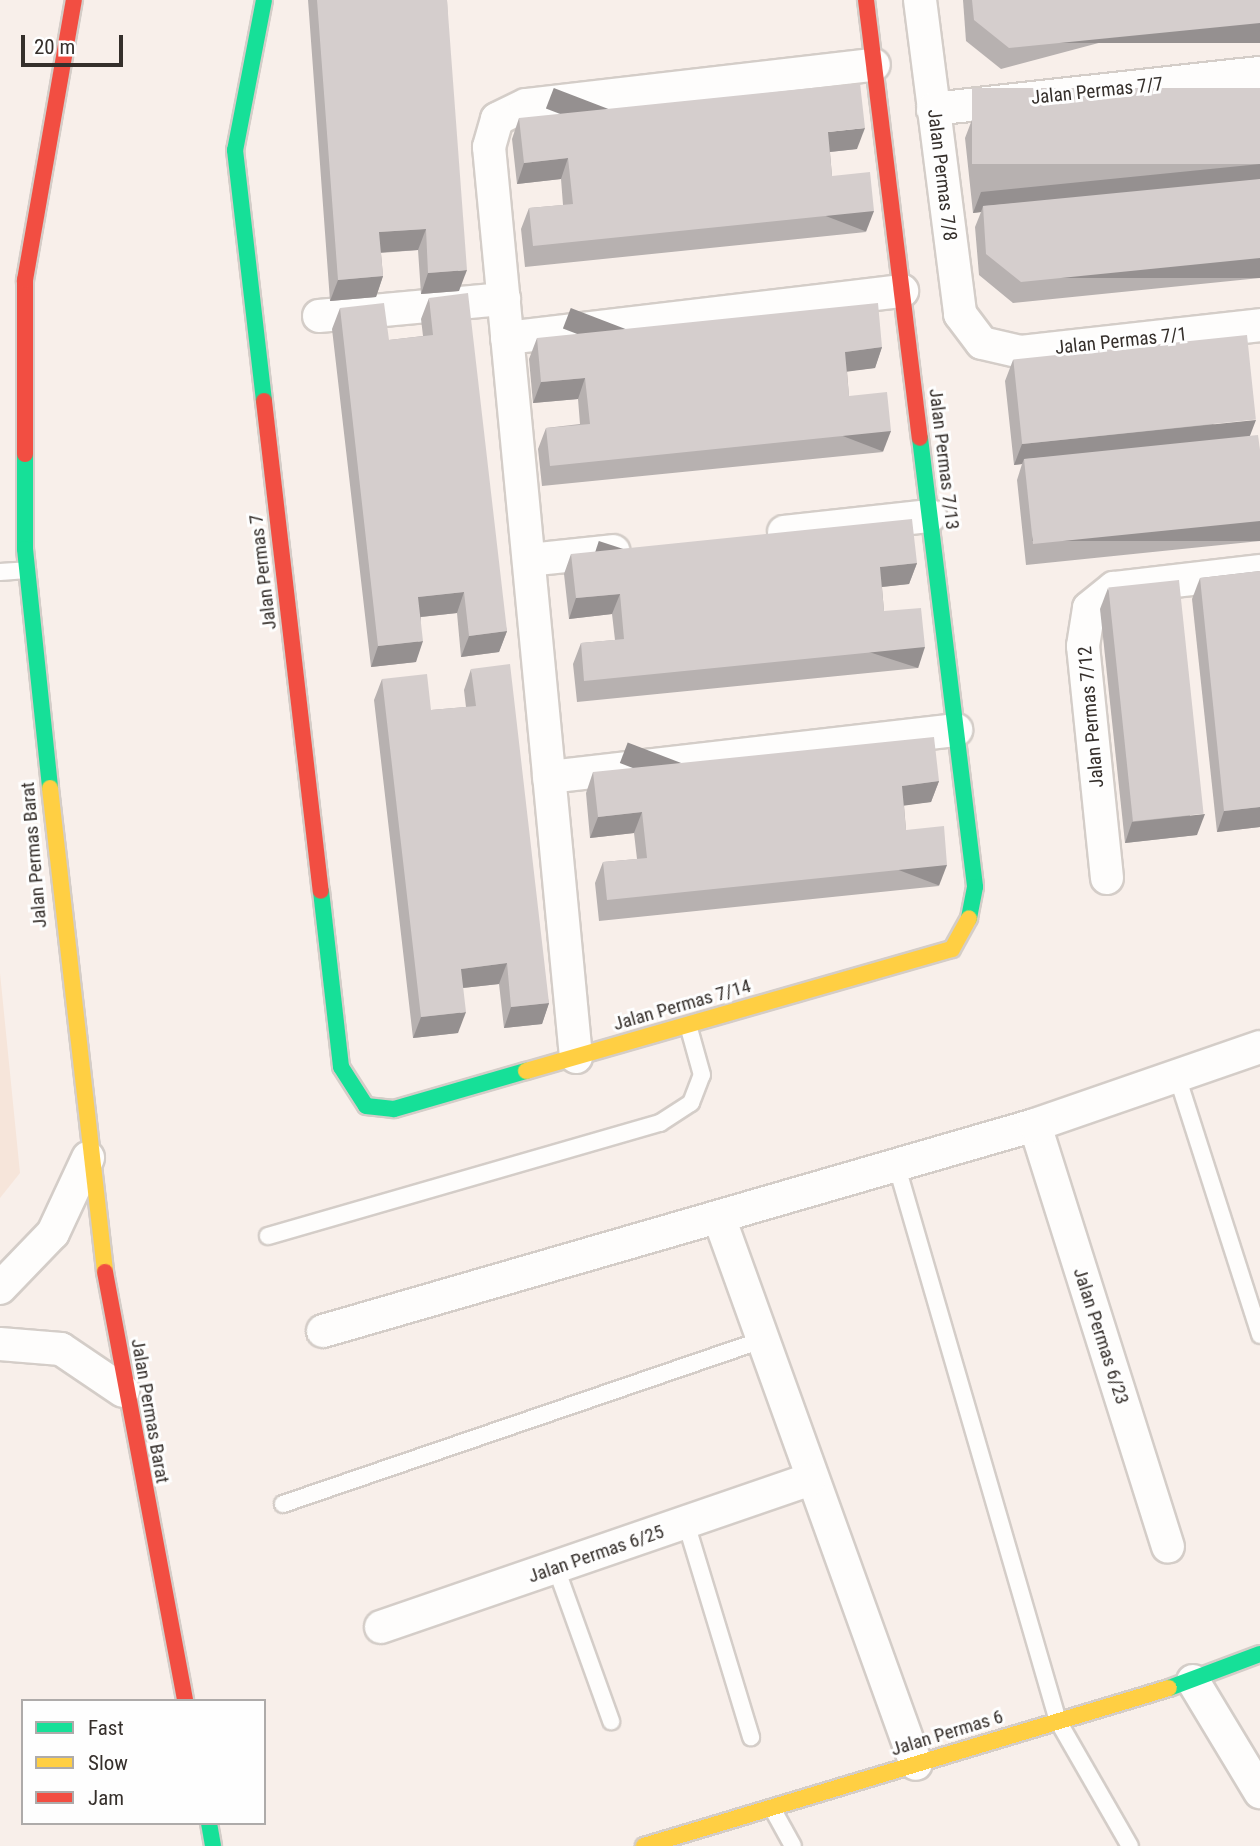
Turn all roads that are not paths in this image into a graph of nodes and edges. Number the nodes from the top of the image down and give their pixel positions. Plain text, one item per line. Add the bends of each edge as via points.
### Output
1 (74, 0) edge
2 (264, 0) edge
3 (866, 0) edge
4 (920, 0) edge
5 (874, 65) junction
6 (1260, 72) edge
7 (933, 108) junction
8 (902, 291) junction
9 (504, 299) junction
10 (319, 316) dead end
11 (1260, 325) edge
12 (507, 338) junction
13 (982, 343) joint
14 (930, 516) junction
15 (750, 536) edge
16 (639, 548) edge
17 (529, 560) junction
18 (27, 570) junction
19 (1260, 571) edge
20 (0, 572) edge
21 (956, 730) junction
22 (549, 777) junction
23 (1107, 878) dead end
24 (968, 923) joint
25 (688, 1025) junction
26 (1260, 1047) edge
27 (576, 1057) junction
28 (1177, 1076) junction
29 (394, 1108) joint
30 (1035, 1125) junction
31 (88, 1158) junction
32 (897, 1167) junction
33 (720, 1220) junction
34 (268, 1236) dead end
35 (0, 1288) edge
36 (323, 1331) dead end
37 (1260, 1335) edge
38 (759, 1342) junction
39 (0, 1344) edge
40 (123, 1391) junction
41 (809, 1480) junction
42 (283, 1504) dead end
43 (686, 1523) junction
44 (1168, 1546) dead end
45 (556, 1568) junction
46 (382, 1627) dead end
47 (1260, 1654) edge
48 (1193, 1681) junction
49 (185, 1699) edge
50 (611, 1721) dead end
51 (1058, 1721) junction
52 (751, 1737) dead end
53 (916, 1764) junction
54 (1260, 1792) edge
55 (772, 1808) junction
56 (209, 1825) edge
57 (213, 1846) edge
58 (644, 1846) edge
59 (793, 1846) edge
60 (1130, 1846) edge

1 - 18 street, Jalan Permas Barat via 25,280
2 - 29 street, Jalan Permas 7 via 235,150 341,1067 350,1090 366,1106
3 - 5 street, Jalan Permas 7/13
4 - 7 street, Jalan Permas 7/8
5 - 8 street, Jalan Permas 7/13
5 - 9 street via 526,105 497,119 489,147
6 - 7 street, Jalan Permas 7/7
7 - 13 street, Jalan Permas 7/8 via 960,314
8 - 12 street
8 - 14 street, Jalan Permas 7/13
9 - 10 street
9 - 12 street
11 - 13 street, Jalan Permas 7/1 via 1021,352
12 - 17 street
14 - 15 street
14 - 21 street, Jalan Permas 7/13
16 - 17 street
17 - 22 street
18 - 20 lane
18 - 31 street, Jalan Permas Barat
19 - 23 street, Jalan Permas 7/12 via 1114,588 1089,608 1083,646
21 - 22 street
21 - 24 street, Jalan Permas 7/13 via 975,887
22 - 27 street
24 - 25 street, Jalan Permas 7/14 via 952,949
25 - 27 street, Jalan Permas 7/14
25 - 34 lane via 702,1075 691,1103 660,1123
26 - 28 street
27 - 29 street, Jalan Permas 7/14
28 - 30 street
28 - 37 lane
30 - 32 street
30 - 44 street, Jalan Permas 6/23
31 - 35 street via 53,1233
31 - 40 street, Jalan Permas Barat
32 - 33 street
32 - 51 lane
33 - 36 street
33 - 38 street
38 - 41 street
38 - 42 lane
39 - 40 street via 61,1349
40 - 49 street, Jalan Permas Barat
41 - 43 street, Jalan Permas 6/25
41 - 53 street
43 - 45 street, Jalan Permas 6/25
43 - 52 lane
45 - 46 street, Jalan Permas 6/25
45 - 50 lane
47 - 48 street, Jalan Permas 6
48 - 51 street, Jalan Permas 6
48 - 54 street
51 - 53 street, Jalan Permas 6
51 - 60 lane
53 - 55 street, Jalan Permas 6
55 - 58 street, Jalan Permas 6
55 - 59 lane
56 - 57 street

